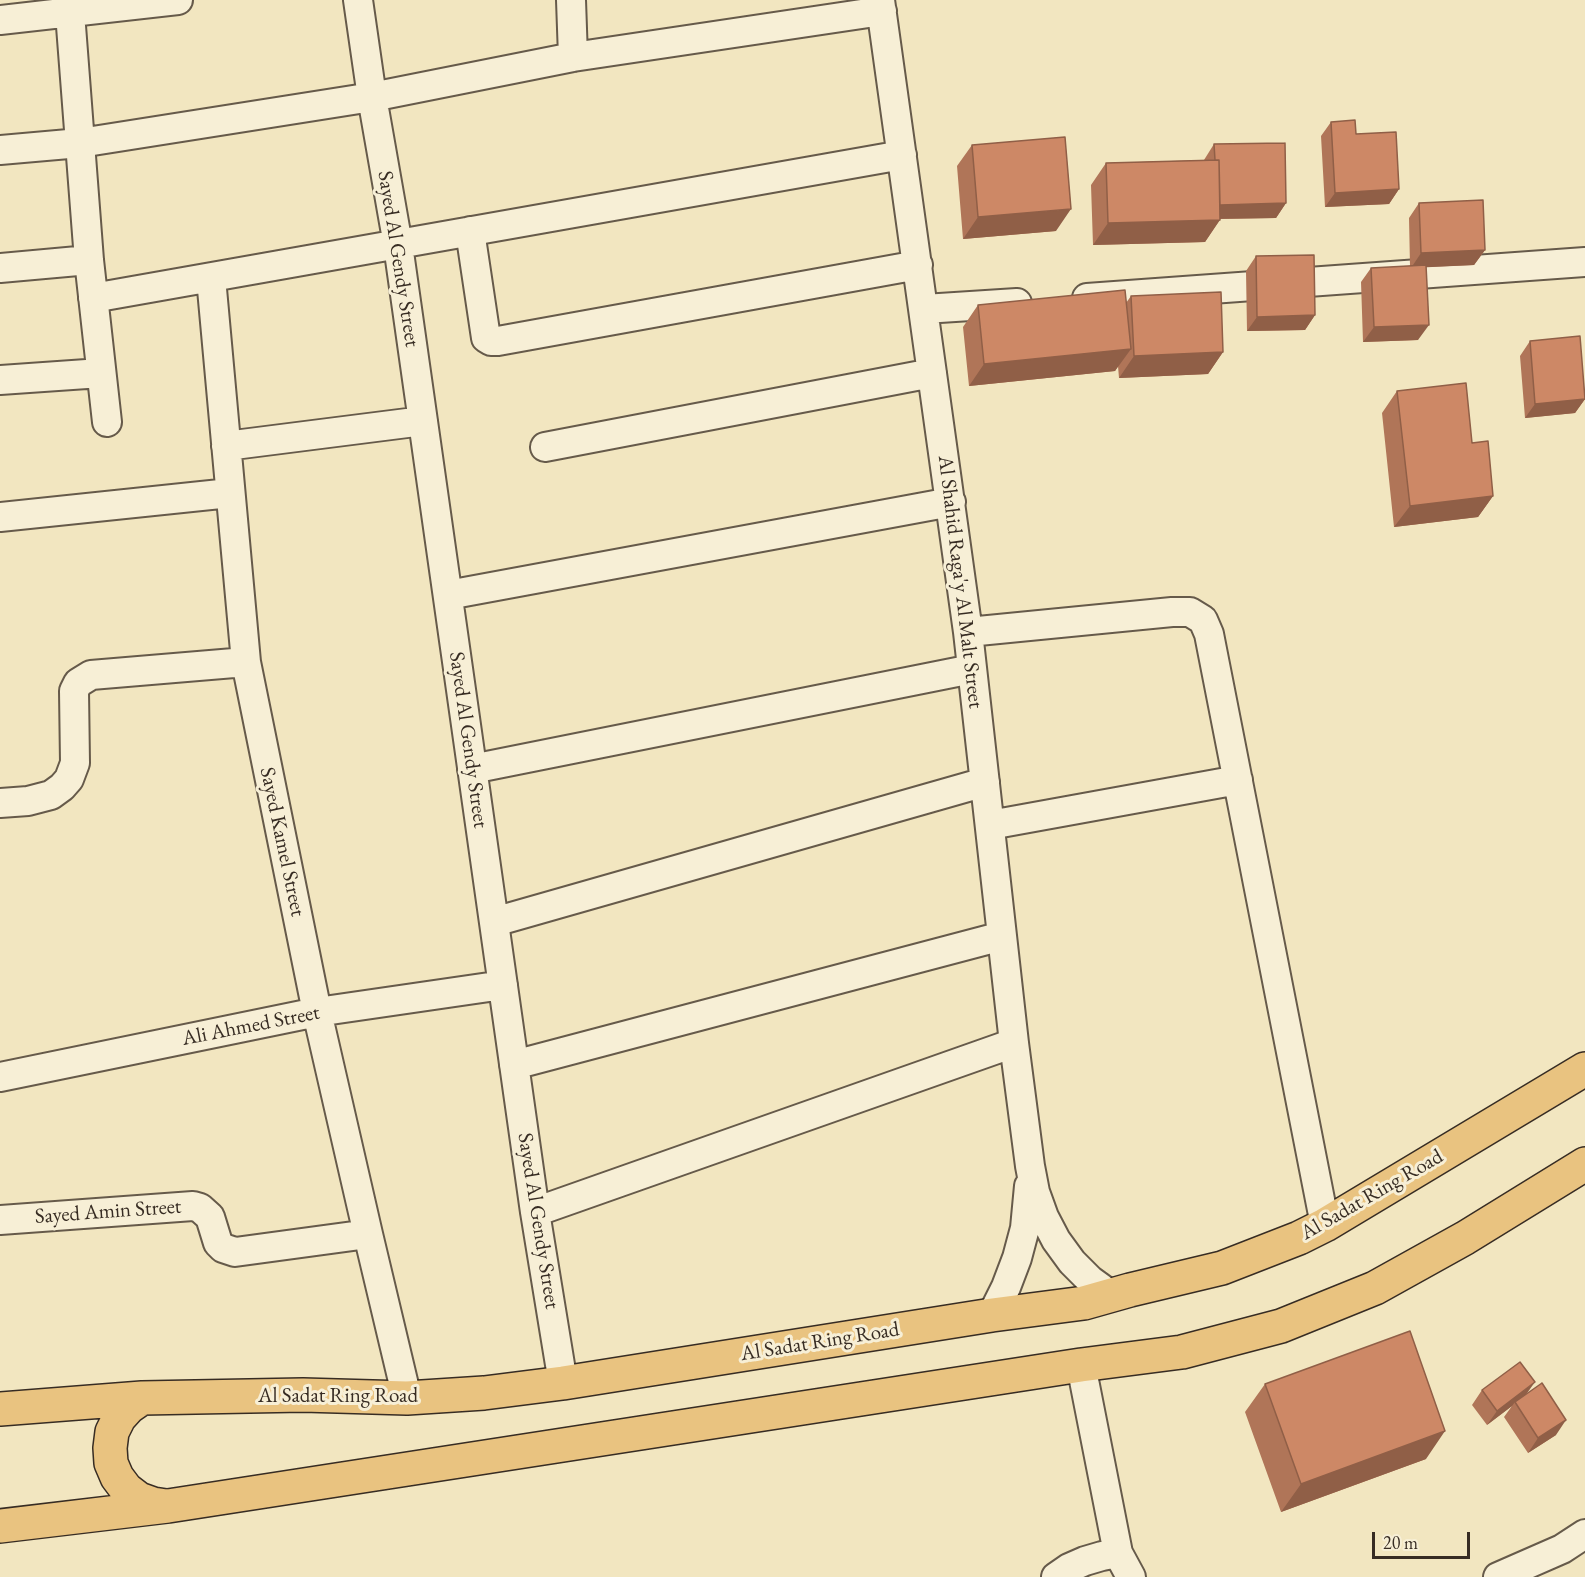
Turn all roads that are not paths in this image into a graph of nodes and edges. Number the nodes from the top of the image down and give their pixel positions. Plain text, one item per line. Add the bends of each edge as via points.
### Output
1 (178, 0) edge
2 (357, 0) edge
3 (572, 0) edge
4 (881, 5) edge
5 (69, 7) edge
6 (0, 20) edge
7 (573, 57) junction
8 (372, 98) junction
9 (80, 143) junction
10 (0, 150) edge
11 (902, 155) junction
12 (470, 231) junction
13 (398, 245) junction
14 (89, 260) junction
15 (1585, 262) edge
16 (918, 265) junction
17 (0, 268) edge
18 (211, 278) junction
19 (93, 298) junction
20 (924, 309) junction
21 (932, 373) junction
22 (101, 374) junction
23 (0, 380) edge
24 (107, 422) dead end
25 (423, 422) junction
26 (226, 446) junction
27 (545, 447) dead end
28 (230, 493) junction
29 (951, 502) junction
30 (0, 517) edge
31 (448, 595) junction
32 (968, 632) junction
33 (246, 662) junction
34 (972, 669) junction
35 (472, 769) junction
36 (1238, 780) junction
37 (985, 782) junction
38 (0, 802) edge
39 (990, 825) junction
40 (494, 922) junction
41 (1002, 936) junction
42 (503, 985) junction
43 (317, 1012) junction
44 (1014, 1043) junction
45 (514, 1065) junction
46 (1585, 1069) edge
47 (0, 1077) edge
48 (1585, 1164) edge
49 (1030, 1166) junction
50 (535, 1212) junction
51 (0, 1220) edge
52 (1325, 1225) junction
53 (368, 1234) junction
54 (1112, 1296) junction
55 (992, 1315) junction
56 (1080, 1365) junction
57 (563, 1383) junction
58 (142, 1398) junction
59 (407, 1398) junction
60 (0, 1409) edge
61 (168, 1506) junction
62 (0, 1526) edge
63 (1585, 1534) edge
64 (1122, 1569) edge
65 (1056, 1577) edge
66 (1498, 1577) edge

1 - 5 street
2 - 8 street, Sayed Al Gendy Street
3 - 7 street
4 - 7 street
4 - 11 street, Al Shahid Raga'y Al Malt Street
5 - 6 street
5 - 9 street
7 - 8 street
8 - 9 street
8 - 13 street, Sayed Al Gendy Street
9 - 10 street
9 - 14 street
11 - 12 street
11 - 16 street, Al Shahid Raga'y Al Malt Street
12 - 13 street
12 - 16 street via 486,338 490,341
13 - 18 street
13 - 25 street, Sayed Al Gendy Street
14 - 17 street
14 - 19 street
15 - 20 street
16 - 20 street, Al Shahid Raga'y Al Malt Street
18 - 19 street
18 - 26 street, Sayed Kamel Street
19 - 22 street
20 - 21 street, Al Shahid Raga'y Al Malt Street
21 - 27 street
21 - 29 street, Al Shahid Raga'y Al Malt Street
22 - 23 street
22 - 24 street
25 - 26 street
25 - 31 street, Sayed Al Gendy Street
26 - 28 street, Sayed Kamel Street
28 - 30 street
28 - 33 street, Sayed Kamel Street
29 - 31 street
29 - 32 street, Al Shahid Raga'y Al Malt Street
31 - 35 street, Sayed Al Gendy Street
32 - 34 street, Al Shahid Raga'y Al Malt Street
32 - 36 street via 1190,612 1203,620 1209,634
33 - 38 street via 91,675 78,683 74,691 75,763 69,779 51,795
33 - 43 street, Sayed Kamel Street
34 - 35 street
34 - 37 street, Al Shahid Raga'y Al Malt Street
35 - 40 street, Sayed Al Gendy Street
36 - 39 street
36 - 52 street
37 - 39 street, Al Shahid Raga'y Al Malt Street
37 - 40 street
39 - 41 street, Al Shahid Raga'y Al Malt Street
40 - 42 street, Sayed Al Gendy Street
41 - 44 street, Al Shahid Raga'y Al Malt Street
41 - 45 street
42 - 43 street, Ali Ahmed Street
42 - 45 street, Sayed Al Gendy Street
43 - 47 street, Ali Ahmed Street
43 - 53 street, Sayed Kamel Street
44 - 49 street, Al Shahid Raga'y Al Malt Street
44 - 50 street
45 - 50 street, Sayed Al Gendy Street
46 - 52 highway, Al Sadat Ring Road
48 - 56 highway via 1375,1288 1281,1326 1182,1352
49 - 54 street, Al Shahid Raga'y Al Malt Street via 1035,1192 1056,1240 1090,1280
49 - 55 street, Al Shahid Raga'y Al Malt Street via 1029,1197 1017,1258
50 - 57 street, Sayed Al Gendy Street
51 - 53 street, Sayed Amin Street via 193,1206 210,1217 218,1243 235,1252
52 - 54 highway, Al Sadat Ring Road via 1222,1268
53 - 59 street, Sayed Kamel Street
54 - 55 highway, Al Sadat Ring Road via 1084,1304
55 - 57 highway, Al Sadat Ring Road
56 - 61 highway
56 - 64 street
57 - 59 highway, Al Sadat Ring Road
58 - 59 highway, Al Sadat Ring Road
58 - 60 highway, Al Sadat Ring Road
58 - 61 highway via 119,1418 112,1432 111,1463 126,1489 138,1498
61 - 62 highway
63 - 66 street via 1562,1549
64 - 65 street via 1102,1556

